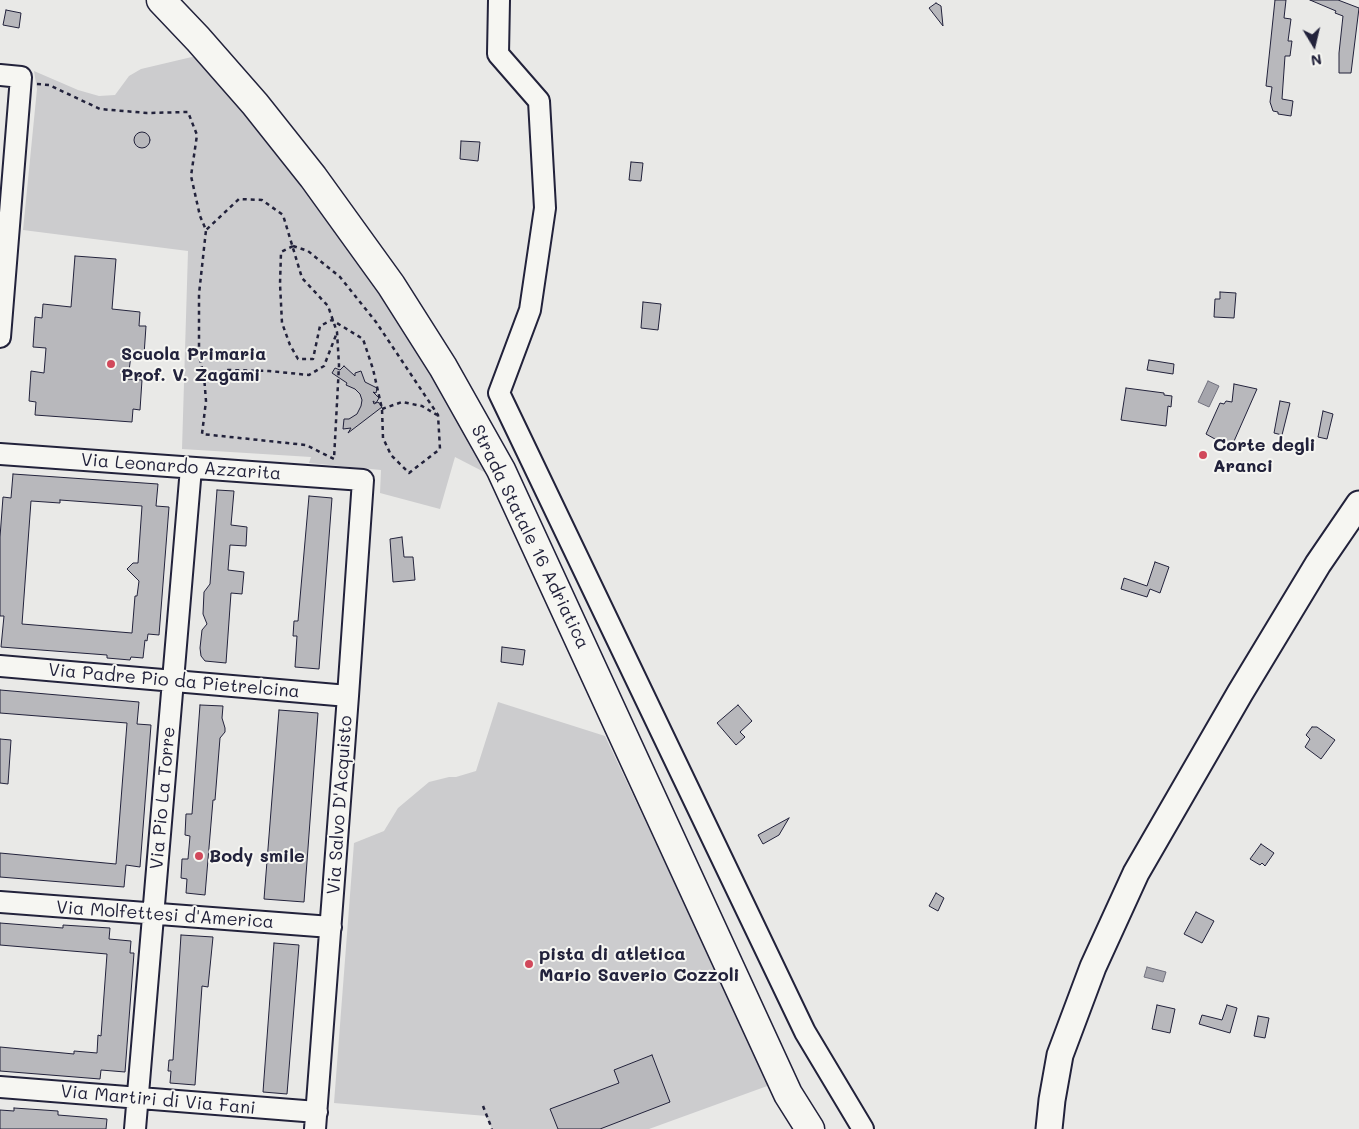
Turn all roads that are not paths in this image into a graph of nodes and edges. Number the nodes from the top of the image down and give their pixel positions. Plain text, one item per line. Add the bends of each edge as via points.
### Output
1 (161, 0) edge
2 (183, 0) edge
3 (499, 0) edge
4 (0, 75) edge
5 (9, 115) edge
6 (4, 247) edge
7 (2, 275) edge
8 (0, 337) edge
9 (0, 454) edge
10 (191, 468) junction
11 (363, 480) joint
12 (1359, 504) edge
13 (0, 666) edge
14 (173, 681) junction
15 (348, 696) junction
16 (0, 902) edge
17 (153, 914) junction
18 (331, 927) junction
19 (0, 1087) edge
20 (137, 1098) junction
21 (316, 1120) edge
22 (135, 1129) edge
23 (810, 1129) edge
24 (827, 1129) edge
25 (863, 1129) edge
26 (1049, 1129) edge

1 - 23 highway, Strada Statale 16 Adriatica via 198,38 313,177 391,285 443,367 501,470 788,1094
2 - 24 highway, Strada Statale 16 Adriatica via 267,94 405,276 516,462 799,1083
3 - 25 street via 498,54 539,101 545,208 530,310 499,393 805,1032
4 - 5 street via 20,80
5 - 6 street
6 - 7 street
7 - 8 street
9 - 10 street, Via Leonardo Azzarita
10 - 11 street, Via Leonardo Azzarita
10 - 14 street, Via Pio La Torre
11 - 15 street, Via Salvo D'Acquisto
12 - 26 main road via 1313,572 1136,873 1093,967 1060,1055
13 - 14 street, Via Padre Pio da Pietrelcina
14 - 15 street, Via Padre Pio da Pietrelcina
14 - 17 street, Via Pio La Torre
15 - 18 street, Via Salvo D'Acquisto
16 - 17 street, Via Molfettesi d'America
17 - 18 street, Via Molfettesi d'America
17 - 20 street, Via Pio La Torre
18 - 21 street, Via Salvo D'Acquisto
19 - 20 street, Via Martiri di Via Fani
20 - 21 street, Via Martiri di Via Fani
20 - 22 street, Via Pio La Torre

